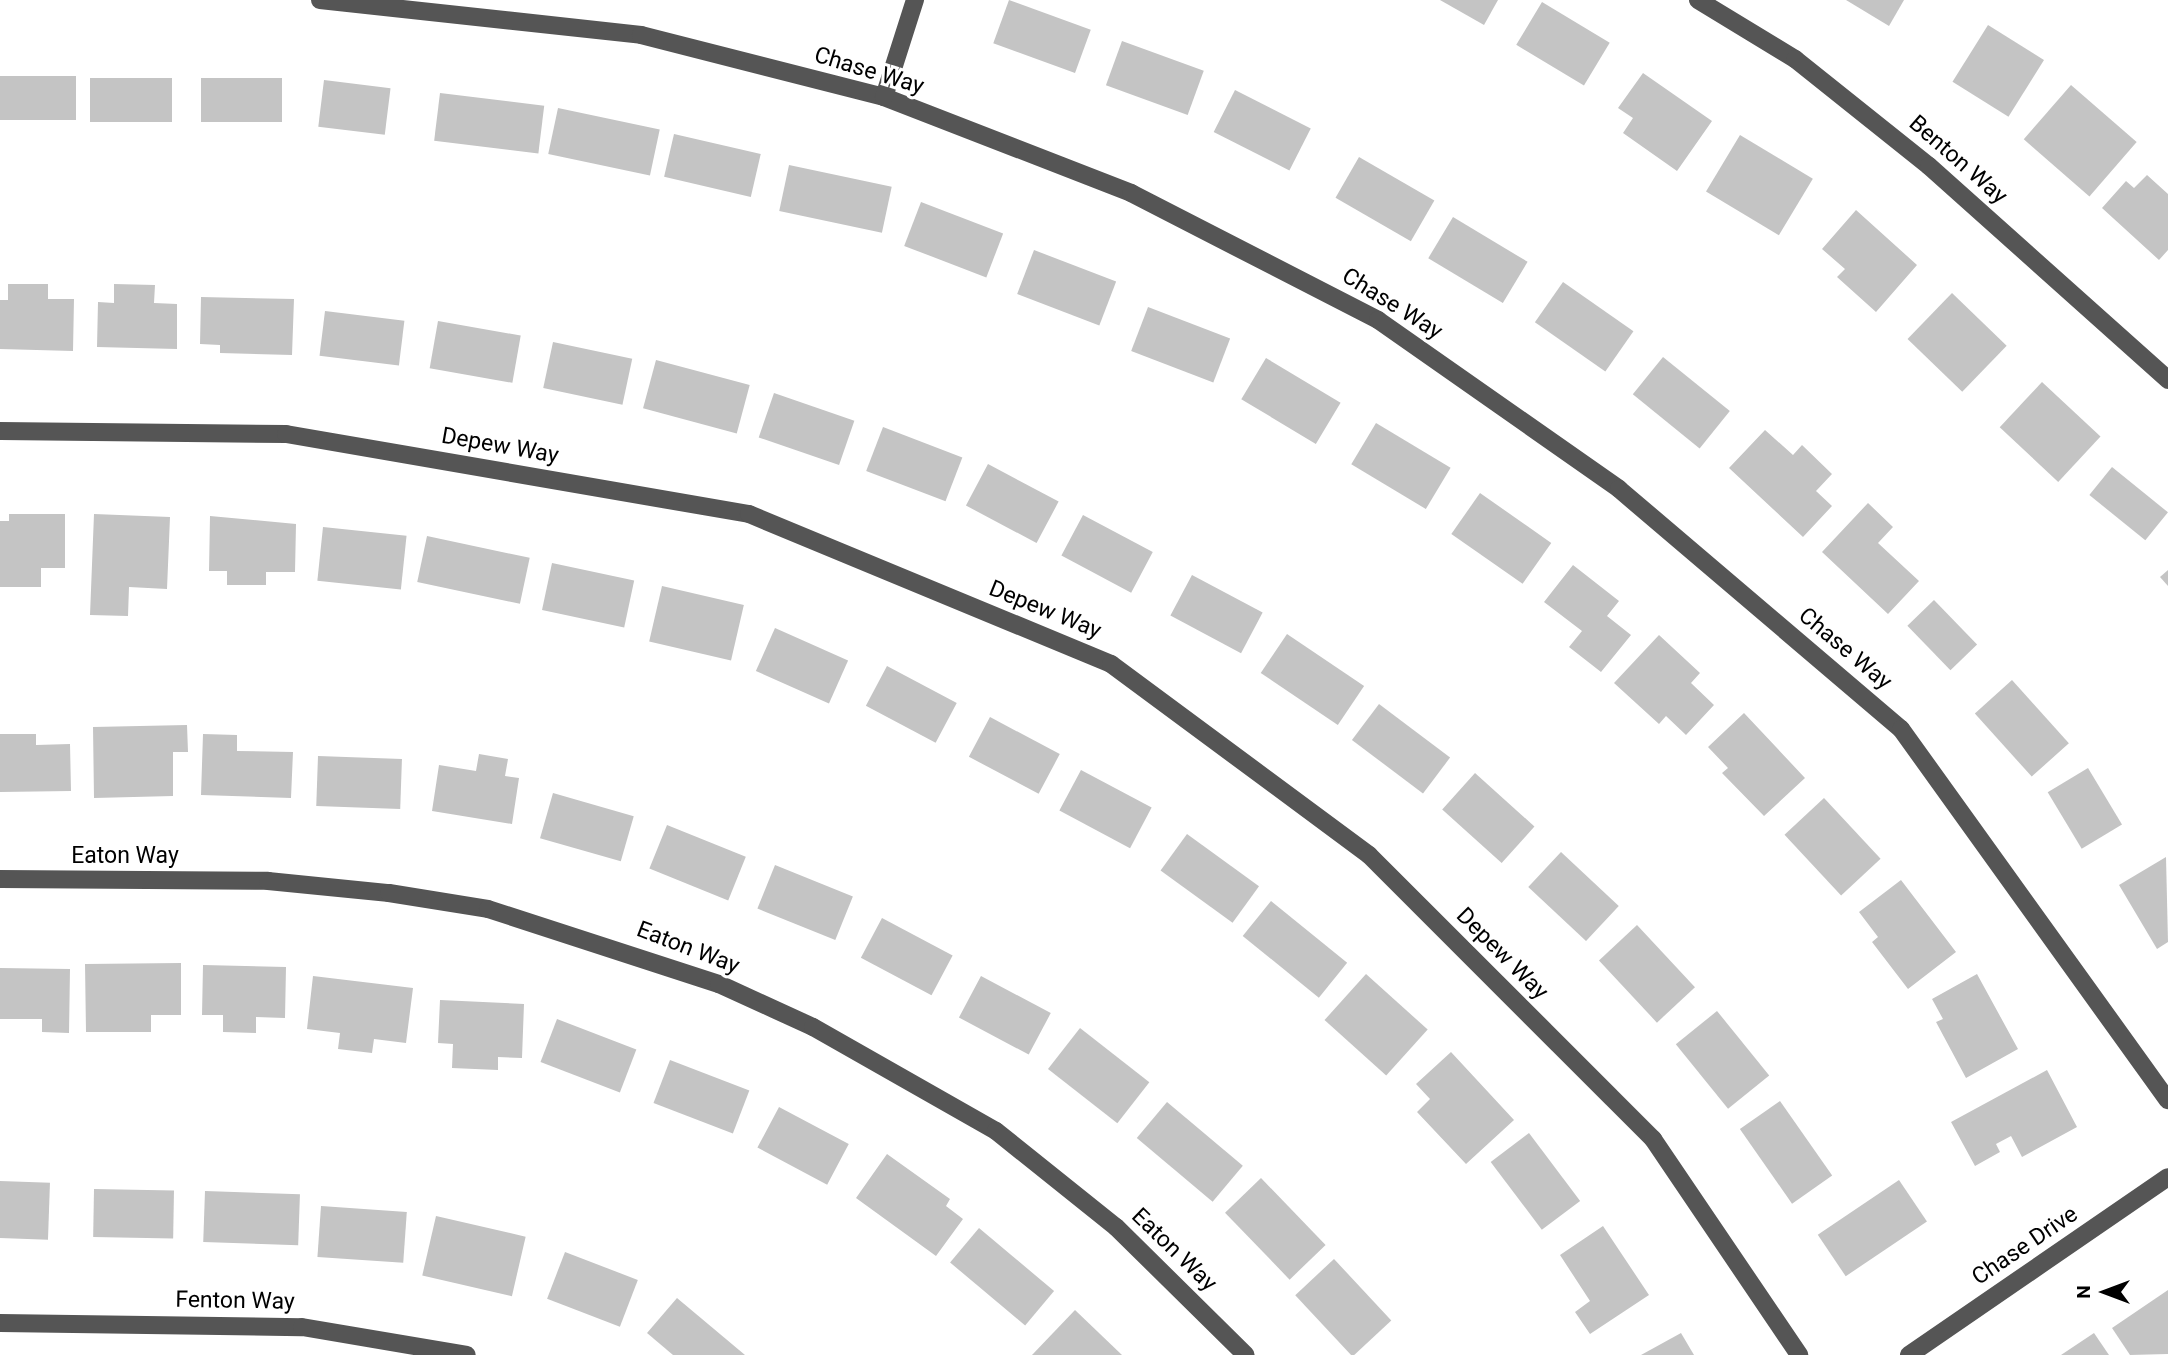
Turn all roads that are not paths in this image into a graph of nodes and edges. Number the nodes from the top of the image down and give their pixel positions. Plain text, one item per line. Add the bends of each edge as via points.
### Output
1 (320, 0) edge
2 (915, 0) edge
3 (1698, 0) edge
4 (884, 97) junction
5 (2168, 380) edge
6 (0, 431) edge
7 (0, 879) edge
8 (2168, 1100) edge
9 (2168, 1177) edge
10 (0, 1323) edge
11 (467, 1355) edge
12 (1245, 1355) edge
13 (1800, 1355) edge
14 (1909, 1355) edge

1 - 4 street, Chase Way via 641,35
2 - 4 street
3 - 5 street, Benton Way via 1795,59 1929,166
4 - 8 street, Chase Way via 1131,192 1264,256 1378,320 1619,489 1901,729
6 - 13 street, Depew Way via 286,434 748,514 1111,664 1369,855 1653,1139
7 - 12 street, Eaton Way via 268,881 389,893 488,909 719,984 825,1033 996,1131 1126,1236
9 - 14 street, Chase Drive
10 - 11 street, Fenton Way via 302,1327

